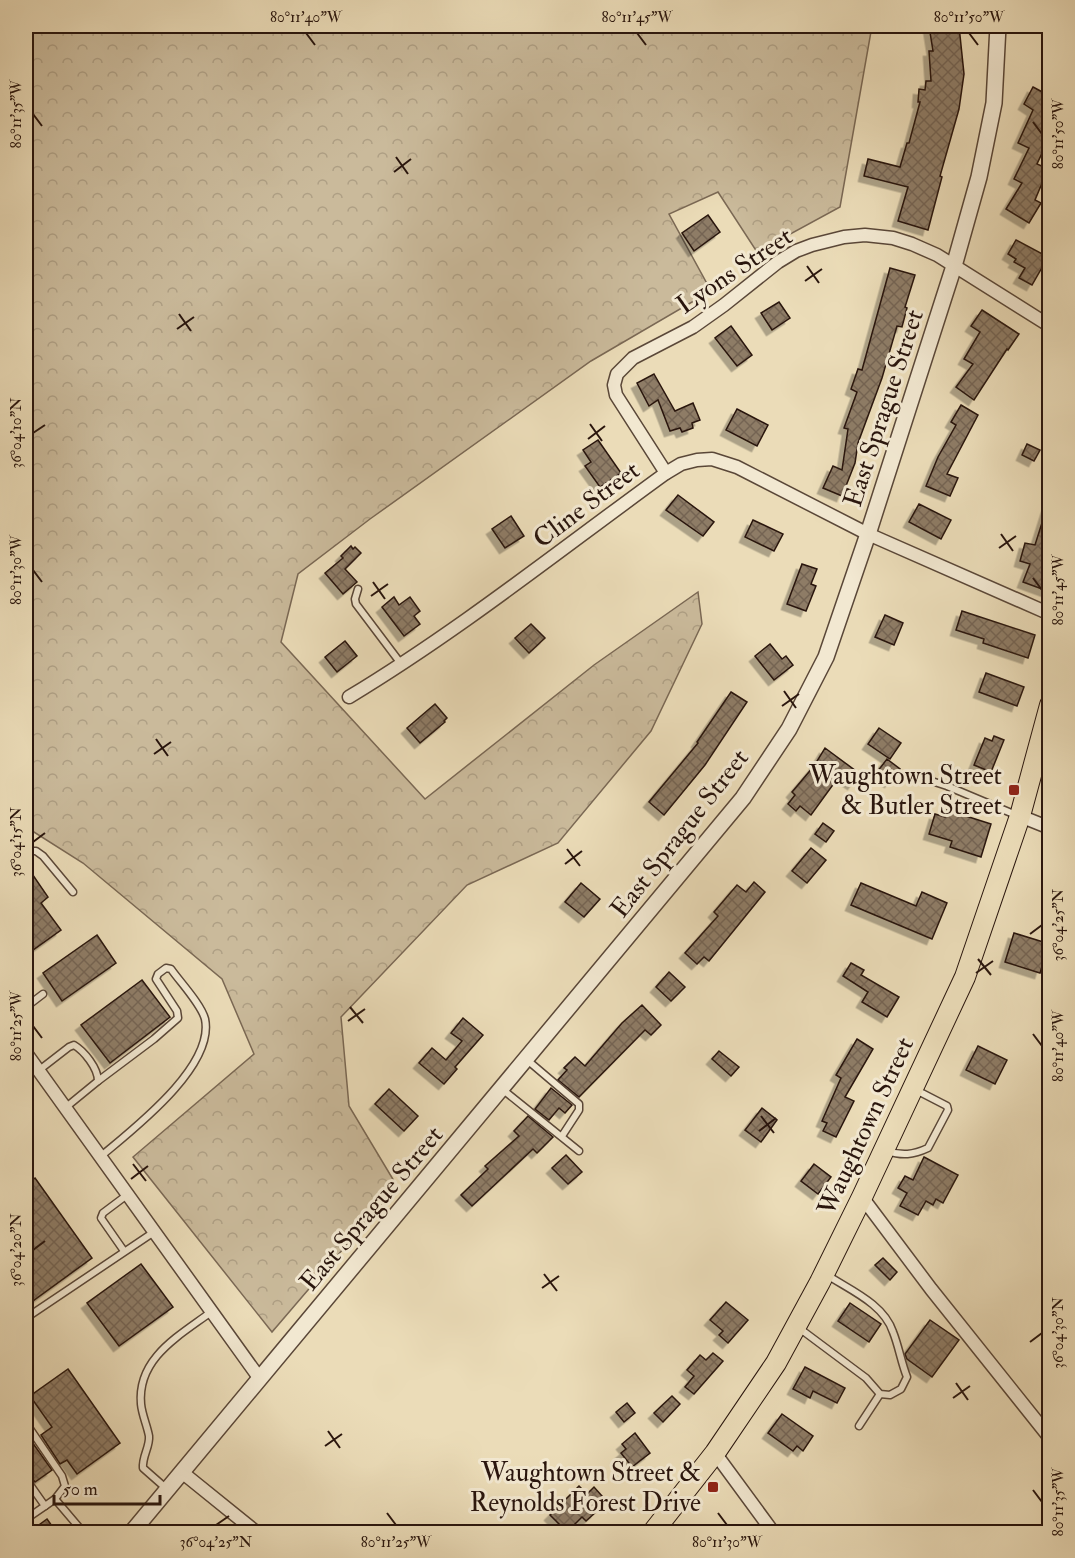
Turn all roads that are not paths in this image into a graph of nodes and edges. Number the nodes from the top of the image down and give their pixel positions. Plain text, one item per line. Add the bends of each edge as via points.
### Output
1 (998, 26) edge
2 (954, 266) junction
3 (1050, 326) edge
4 (666, 473) junction
5 (868, 534) junction
6 (358, 589) dead end
7 (1050, 614) edge
8 (402, 665) junction
9 (349, 698) dead end
10 (1050, 705) edge
11 (913, 775) dead end
12 (1020, 816) junction
13 (1050, 828) edge
14 (26, 851) edge
15 (73, 892) dead end
16 (43, 994) dead end
17 (26, 1006) edge
18 (26, 1053) edge
19 (526, 1059) junction
20 (38, 1071) junction
21 (98, 1081) junction
22 (913, 1088) junction
23 (502, 1089) junction
24 (65, 1108) junction
25 (562, 1136) junction
26 (579, 1150) dead end
27 (884, 1150) junction
28 (100, 1157) junction
29 (127, 1195) junction
30 (862, 1197) junction
31 (154, 1232) junction
32 (124, 1251) junction
33 (825, 1273) junction
34 (212, 1312) junction
35 (26, 1318) edge
36 (796, 1326) junction
37 (260, 1379) junction
38 (880, 1394) junction
39 (26, 1423) edge
40 (859, 1426) dead end
41 (1050, 1438) edge
42 (715, 1453) junction
43 (183, 1473) junction
44 (26, 1479) edge
45 (168, 1490) junction
46 (55, 1499) junction
47 (45, 1506) junction
48 (26, 1519) edge
49 (133, 1532) edge
50 (83, 1533) edge
51 (256, 1533) edge
52 (653, 1533) edge
53 (773, 1533) edge

1 - 2 street, East Sprague Street via 994,104
2 - 3 street, Lyons Street
2 - 4 street, Lyons Street via 893,238 856,236 812,244 778,262 693,327 633,358 617,374 616,395
2 - 5 street, East Sprague Street
4 - 5 street, Cline Street via 681,464 712,459 737,467
4 - 8 street, Cline Street
5 - 7 street, Cline Street
5 - 19 street, East Sprague Street via 826,657 789,729 743,798
6 - 8 lane via 356,604
8 - 9 street, Cline Street
10 - 12 main road, Waughtown Street
11 - 12 lane
12 - 13 street
12 - 22 main road, Waughtown Street via 965,977
14 - 15 lane via 43,856
16 - 17 lane
18 - 20 street
19 - 23 street, East Sprague Street
19 - 25 lane via 579,1104
20 - 21 lane via 74,1045 96,1071
20 - 24 street
21 - 24 lane
21 - 28 lane via 178,1018 156,979 166,968 171,969 205,1018 198,1056 191,1071 172,1092
22 - 27 main road, Waughtown Street
22 - 27 lane via 948,1110 928,1148 899,1155
23 - 25 lane
23 - 37 street, East Sprague Street
24 - 28 street
25 - 26 lane
27 - 30 main road, Waughtown Street
28 - 29 street
29 - 31 street
29 - 32 lane via 101,1218
30 - 33 main road, Waughtown Street
30 - 41 street
31 - 32 lane
31 - 34 street
32 - 35 lane
33 - 36 main road, Waughtown Street
33 - 38 lane via 874,1305 893,1331 907,1377 901,1389 890,1395
34 - 37 street
34 - 45 lane via 154,1358 142,1383 141,1402 149,1442 143,1457 144,1468
36 - 38 lane via 866,1378
36 - 42 main road, Waughtown Street via 776,1363
37 - 43 street, East Sprague Street
38 - 40 lane
39 - 46 lane via 62,1476 65,1485
42 - 52 main road, Waughtown Street
42 - 53 street
43 - 45 street, East Sprague Street
43 - 51 street
44 - 47 lane
45 - 49 street, East Sprague Street
46 - 47 lane
46 - 50 lane
47 - 48 lane

